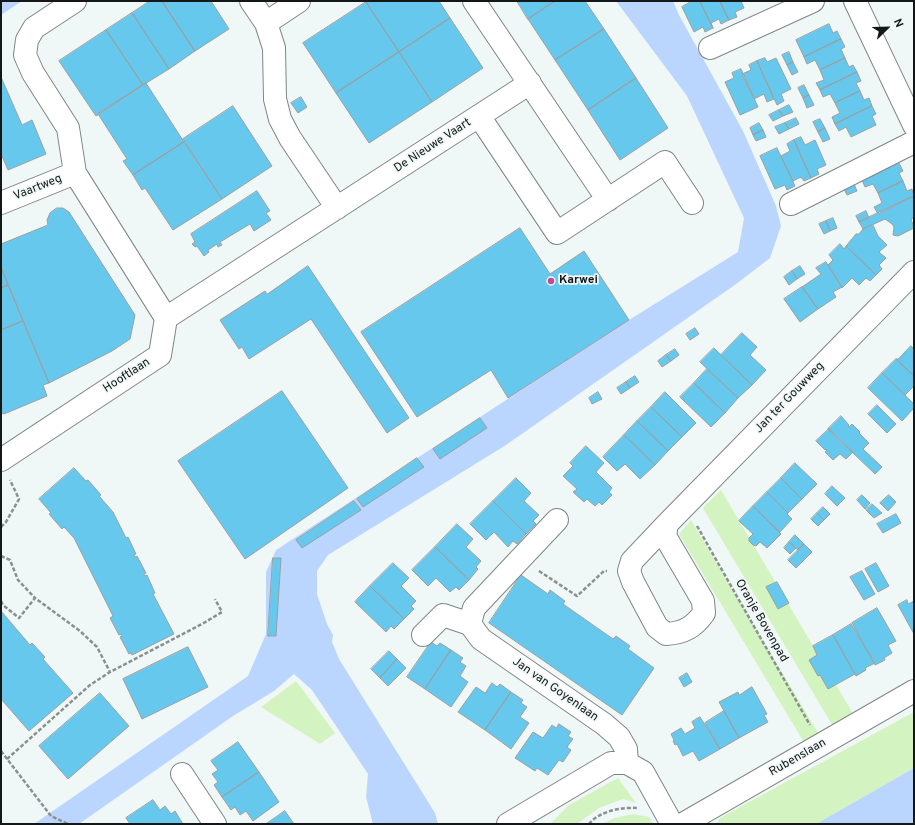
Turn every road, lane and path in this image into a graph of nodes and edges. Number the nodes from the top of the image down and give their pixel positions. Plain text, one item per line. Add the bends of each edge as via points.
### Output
1 (76, 1) edge
2 (251, 1) edge
3 (299, 1) edge
4 (474, 1) edge
5 (813, 1) edge
6 (855, 1) edge
7 (266, 23) junction
8 (710, 48) dead end
9 (530, 83) junction
10 (479, 116) junction
11 (914, 125) edge
12 (914, 142) edge
13 (75, 173) junction
14 (608, 200) junction
15 (1, 203) edge
16 (692, 203) dead end
17 (790, 204) dead end
18 (337, 208) junction
19 (914, 272) edge
20 (166, 318) junction
21 (4, 467) edge
22 (685, 505) junction
23 (557, 520) dead end
24 (666, 524) junction
25 (1, 527) edge
26 (1, 556) edge
27 (521, 559) junction
28 (629, 572) junction
29 (35, 598) junction
30 (215, 599) dead end
31 (1, 601) edge
32 (470, 624) junction
33 (423, 635) dead end
34 (110, 672) junction
35 (914, 691) edge
36 (821, 745) junction
37 (1, 751) edge
38 (7, 759) junction
39 (627, 763) junction
40 (182, 774) dead end
41 (668, 817) edge
42 (68, 824) edge
43 (215, 824) edge
44 (508, 824) edge
45 (589, 824) edge
46 (683, 824) edge

1 - 13 street via 34,28 27,40 25,55 33,73 68,128
2 - 7 street
3 - 7 street
4 - 9 street
5 - 8 street
6 - 11 street
7 - 18 street via 274,48 275,99 280,119
9 - 10 street, De Nieuwe Vaart
9 - 14 street
10 - 14 street via 557,233
10 - 18 street, De Nieuwe Vaart
12 - 17 street
13 - 15 street, Vaartweg
13 - 20 street
14 - 16 street via 665,162
18 - 20 street, De Nieuwe Vaart
19 - 22 street, Jan ter Gouwweg
20 - 21 street, Hooftlaan via 160,355
21 - 25 path via 19,499
22 - 24 street, Jan ter Gouwweg
22 - 36 path, Oranje Bovenpad
23 - 27 street
24 - 28 street, Jan ter Gouwweg via 632,561
24 - 28 street via 665,536 703,601 704,613 696,623 679,633 666,634 657,627
26 - 29 path via 10,560 18,580
27 - 28 path via 577,596 604,571
27 - 32 street via 474,608
29 - 31 path via 19,618
29 - 34 path via 80,631 97,647
30 - 34 path via 222,612
32 - 33 street via 443,615
32 - 39 street, Jan van Goyenlaan via 480,639 619,737 626,748
34 - 38 path via 90,685
35 - 36 street, Rubenslaan
36 - 46 street, Rubenslaan
37 - 38 path
38 - 42 path via 51,816
39 - 41 street via 643,772
39 - 44 street via 611,763
40 - 43 street
41 - 45 path via 636,808 616,809 592,820

